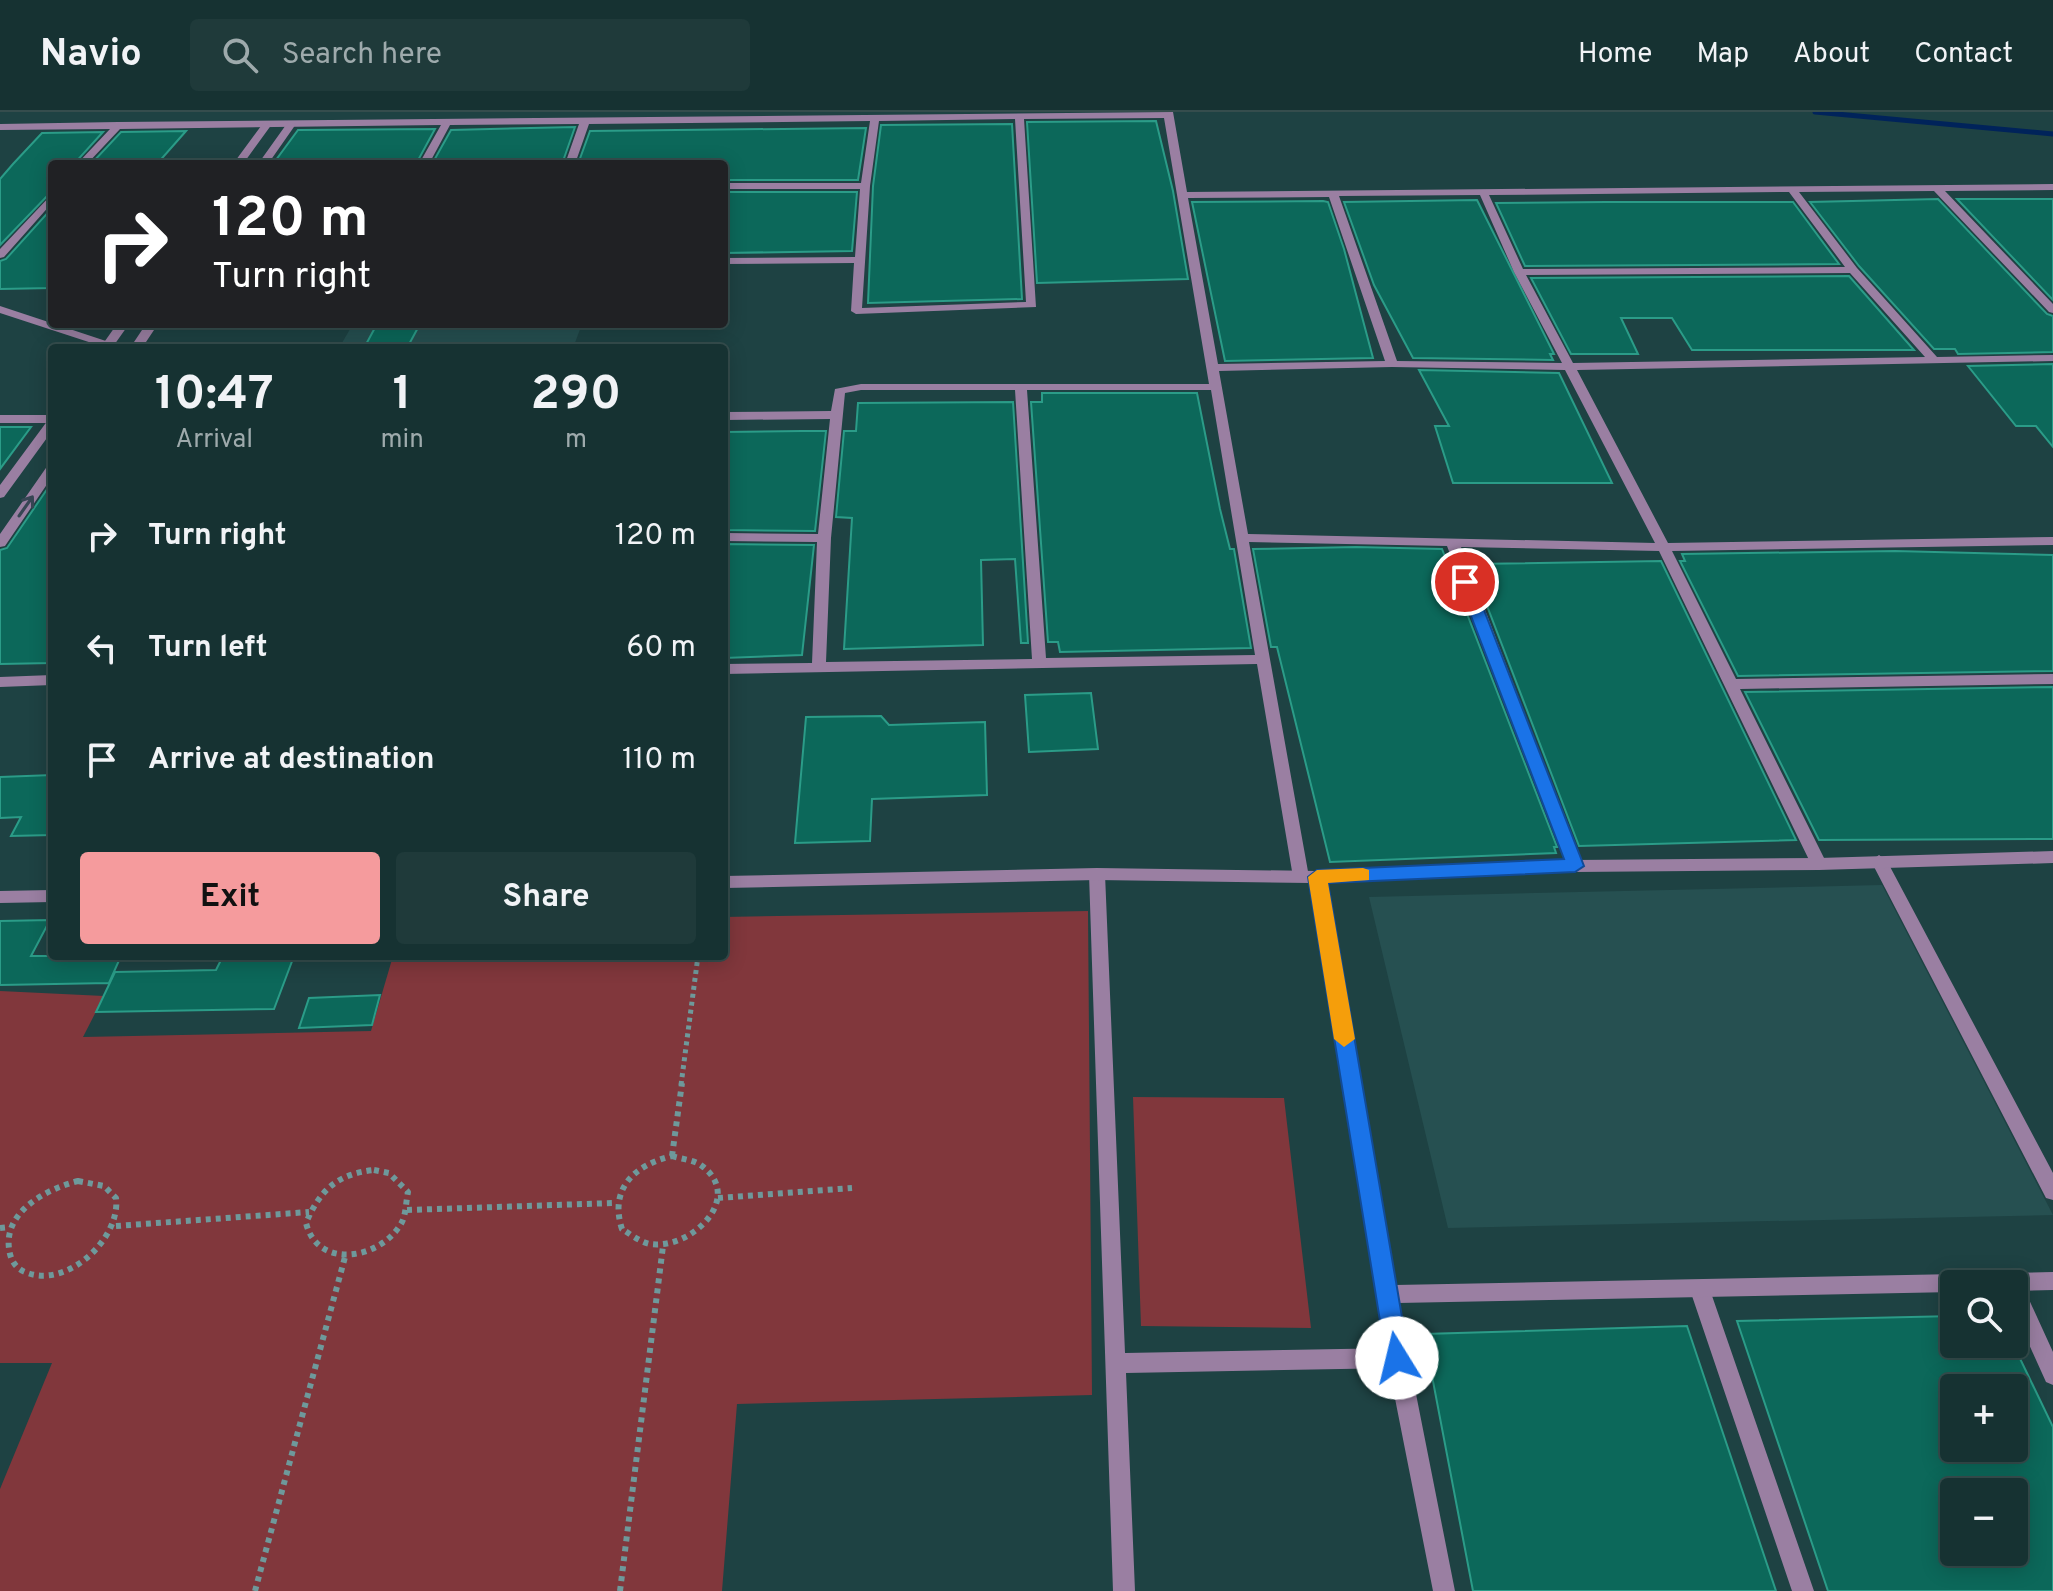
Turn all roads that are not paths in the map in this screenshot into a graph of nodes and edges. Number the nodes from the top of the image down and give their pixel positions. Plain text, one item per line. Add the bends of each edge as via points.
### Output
1 (1168, 113) edge
2 (1019, 117) junction
3 (875, 119) junction
4 (585, 121) junction
5 (447, 122) junction
6 (267, 124) junction
7 (291, 124) junction
8 (118, 125) junction
9 (0, 127) edge
10 (86, 160) edge
11 (241, 160) edge
12 (266, 160) edge
13 (426, 160) edge
14 (571, 160) edge
15 (728, 186) edge
16 (865, 186) junction
17 (1936, 187) junction
18 (2053, 187) edge
19 (1791, 189) junction
20 (1333, 194) junction
21 (1484, 194) junction
22 (1182, 195) junction
23 (48, 201) edge
24 (0, 255) edge
25 (859, 260) junction
26 (728, 261) edge
27 (1853, 270) junction
28 (1519, 272) junction
29 (0, 309) edge
30 (2053, 310) edge
31 (48, 326) edge
32 (54, 328) edge
33 (99, 344) edge
34 (1932, 358) junction
35 (2053, 358) edge
36 (1392, 364) junction
37 (1568, 367) junction
38 (1212, 368) junction
39 (1021, 386) junction
40 (1216, 387) junction
41 (837, 415) junction
42 (728, 416) edge
43 (0, 419) edge
44 (48, 421) edge
45 (48, 427) edge
46 (48, 474) edge
47 (0, 494) edge
48 (728, 537) edge
49 (824, 538) junction
50 (1242, 538) junction
51 (1452, 541) junction
52 (2053, 541) edge
53 (0, 543) edge
54 (1664, 547) junction
55 (1263, 659) junction
56 (1039, 663) junction
57 (819, 667) junction
58 (728, 669) edge
59 (2053, 679) edge
60 (48, 680) edge
61 (0, 682) edge
62 (1729, 684) junction
63 (2053, 857) edge
64 (1879, 861) junction
65 (1819, 864) junction
66 (1575, 866) junction
67 (1097, 874) junction
68 (1309, 877) junction
69 (728, 882) edge
70 (48, 896) edge
71 (0, 897) edge
72 (2053, 1192) edge
73 (2053, 1281) edge
74 (2028, 1283) edge
75 (1940, 1286) edge
76 (1700, 1290) junction
77 (1387, 1294) junction
78 (2028, 1320) edge
79 (1397, 1358) junction
80 (1116, 1363) junction
81 (2053, 1375) edge
82 (1124, 1591) edge
83 (1444, 1591) edge
84 (1803, 1591) edge

1 - 2 street
1 - 22 street
2 - 3 street
2 - 25 street via 1032,305 856,311
3 - 4 street
3 - 16 street
4 - 5 street
4 - 14 street
5 - 7 street
5 - 13 street
6 - 7 street
6 - 8 street
6 - 11 street
7 - 12 street
8 - 9 street
8 - 10 street
15 - 16 street
16 - 25 street
17 - 18 street
17 - 19 street
17 - 30 street
19 - 21 street
19 - 27 street
20 - 21 street
20 - 22 street
20 - 36 street
21 - 28 street
22 - 38 street
23 - 24 street
25 - 26 street
27 - 28 street
27 - 34 street
28 - 37 street
29 - 31 street
32 - 33 street
34 - 35 street
34 - 37 street
36 - 37 street
36 - 38 street
37 - 54 street
38 - 40 street
39 - 40 street
39 - 41 street via 861,387 839,391
39 - 56 street
40 - 50 street
41 - 42 street
41 - 49 street
43 - 44 street
45 - 47 street
53 -> 46 street
48 - 49 street
49 - 57 street
50 - 51 street
50 - 55 street
51 - 54 street
51 - 66 street
52 - 54 street
54 - 62 street
55 - 56 street
55 - 68 street
56 - 57 street
57 - 58 street
59 - 62 street
60 - 61 street
62 - 65 street
63 - 64 street
64 - 65 street
64 - 72 street
65 - 66 street
66 - 68 street
67 - 68 street
67 - 69 street
67 - 80 street
68 - 77 street
70 - 71 street
73 - 74 street
75 - 76 street
76 - 77 street
76 - 84 street
77 - 79 street
78 - 81 street
79 - 80 street
79 - 83 street
80 - 82 street

